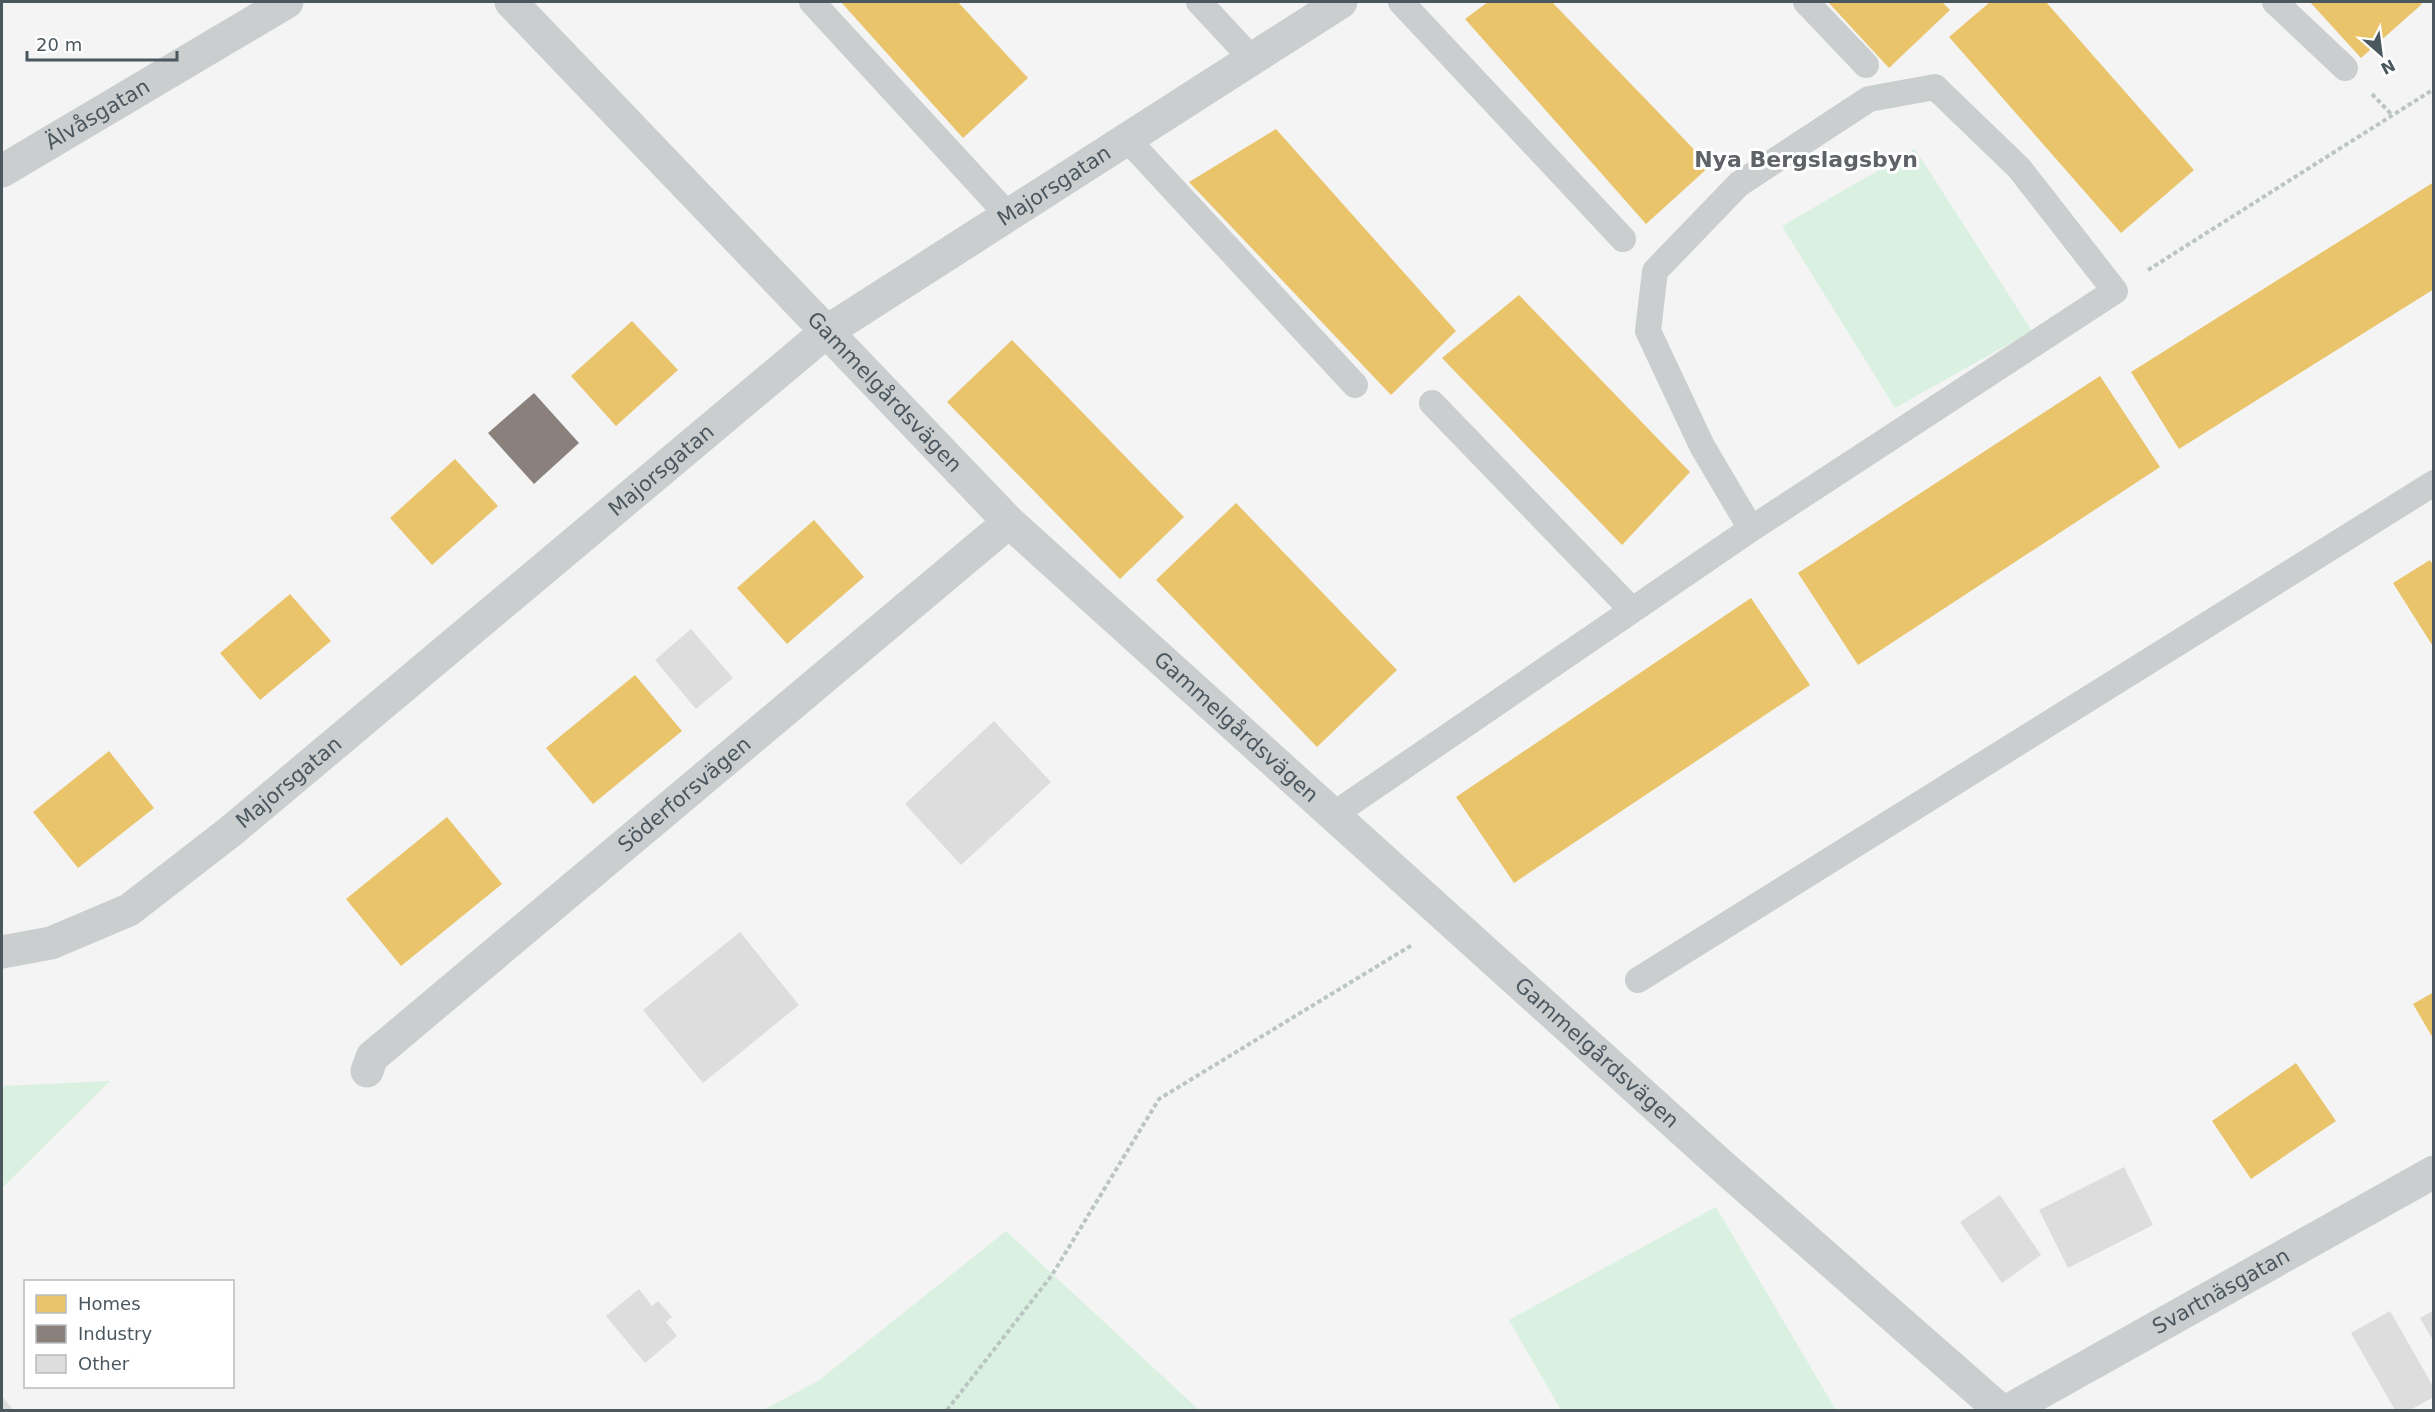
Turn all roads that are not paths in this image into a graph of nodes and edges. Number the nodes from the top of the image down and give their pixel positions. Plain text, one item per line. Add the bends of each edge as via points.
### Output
1 (286, 2) edge
2 (511, 2) edge
3 (812, 2) edge
4 (1199, 2) edge
5 (1341, 2) edge
6 (1401, 2) edge
7 (1806, 2) edge
8 (2275, 2) edge
9 (1252, 59) junction
10 (1866, 65) dead end
11 (2346, 68) dead end
12 (1127, 139) junction
13 (7, 157) edge
14 (1008, 216) junction
15 (1623, 239) dead end
16 (826, 332) junction
17 (1355, 385) dead end
18 (1432, 403) dead end
19 (2433, 483) edge
20 (1009, 522) junction
21 (1751, 529) junction
22 (1632, 610) junction
23 (1333, 815) junction
24 (2, 952) edge
25 (1638, 980) dead end
26 (367, 1071) dead end
27 (2433, 1172) edge
28 (2000, 1410) edge
29 (2009, 1410) edge

1 - 13 street, Älvåsgatan
2 - 16 street, Gammelgårdsvägen
3 - 14 lane
4 - 9 lane
5 - 9 street, Majorsgatan
6 - 15 lane
7 - 10 lane
8 - 11 lane
9 - 12 street, Majorsgatan
12 - 14 street, Majorsgatan
12 - 17 lane
14 - 16 street, Majorsgatan
16 - 20 street, Gammelgårdsvägen
16 - 24 street, Majorsgatan via 231,831 129,910 51,943
18 - 22 lane
19 - 25 lane
20 - 23 street, Gammelgårdsvägen
20 - 26 street, Söderforsvägen via 372,1057
21 - 21 lane via 1702,446 1648,331 1655,271 1739,184 1869,99 1935,87 2019,168 2115,291
21 - 22 lane
22 - 23 lane
23 - 28 street, Gammelgårdsvägen
27 - 29 street, Svartnäsgatan

